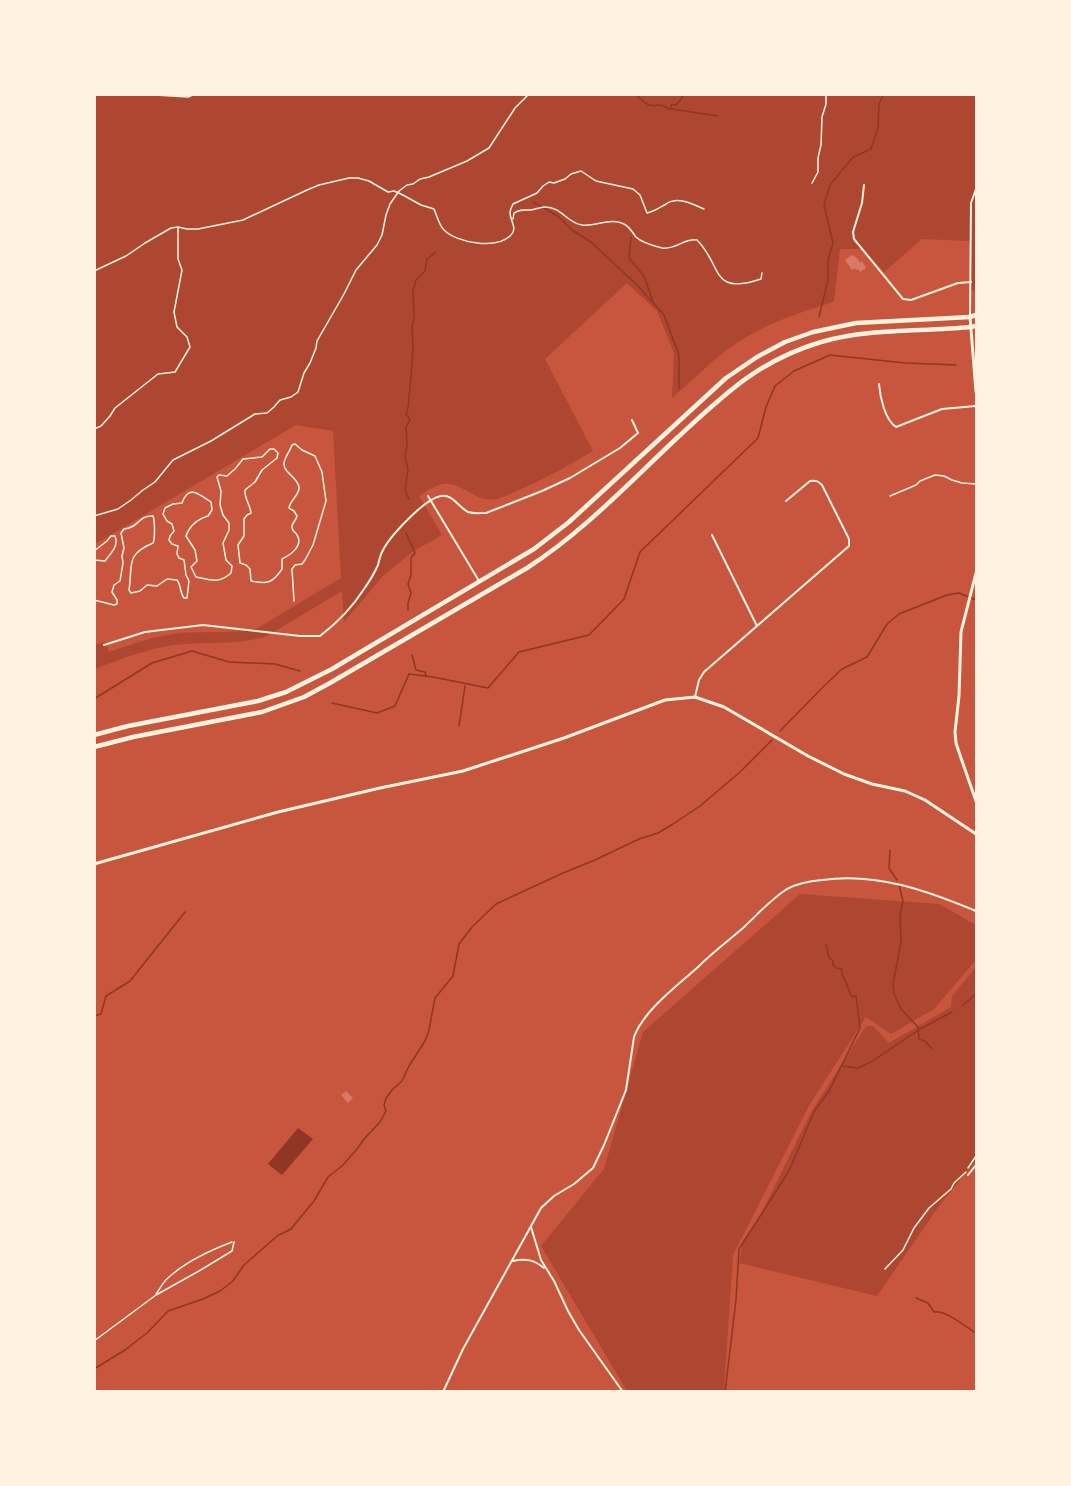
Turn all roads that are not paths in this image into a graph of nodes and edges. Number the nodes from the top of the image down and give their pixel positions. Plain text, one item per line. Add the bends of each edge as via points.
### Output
1 (864, 185) dead end
2 (976, 189) edge
3 (971, 282) junction
4 (976, 315) edge
5 (970, 317) junction
6 (976, 326) edge
7 (970, 327) junction
8 (879, 384) dead end
9 (976, 392) edge
10 (976, 406) edge
11 (632, 420) dead end
12 (976, 484) edge
13 (428, 496) dead end
14 (890, 496) dead end
15 (431, 501) junction
16 (786, 501) dead end
17 (712, 535) dead end
18 (976, 573) edge
19 (480, 582) junction
20 (757, 626) junction
21 (104, 645) dead end
22 (695, 697) junction
23 (94, 735) edge
24 (94, 747) edge
25 (976, 801) edge
26 (976, 834) edge
27 (94, 864) edge
28 (976, 911) edge
29 (976, 1165) edge
30 (968, 1175) dead end
31 (531, 1227) junction
32 (512, 1261) junction
33 (546, 1269) junction
34 (156, 1295) junction
35 (94, 1341) edge
36 (443, 1392) edge
37 (623, 1392) edge

1 - 3 street via 854,239 903,299
2 - 3 street via 971,203
3 - 5 street
4 - 5 highway
5 - 7 street
5 - 19 highway via 842,326 799,337 757,357 715,387 552,536
6 - 7 highway
7 - 9 street
7 - 24 highway via 850,335 787,355 725,394 551,551 324,687 262,712
8 - 10 street via 882,404 896,427 942,409
11 - 15 street via 638,433 630,441 542,492 477,514 447,496
12 - 14 lane via 935,474
13 - 15 street
15 - 19 street
15 - 21 street via 391,537 363,591 320,636 203,625 144,632
16 - 20 street via 810,481 819,482 849,546
17 - 20 street
18 - 25 street via 961,632 955,732
19 - 23 highway via 286,692
20 - 22 street via 704,672
22 - 26 street via 724,707 844,774 925,800
22 - 27 street via 665,700 463,771 278,812
28 - 31 street via 946,898 872,879 838,878 788,889 644,1018 634,1037 626,1090 593,1168 541,1208
29 - 30 street
31 - 32 street
31 - 33 street
32 - 33 street via 524,1258
32 - 36 street
33 - 37 street via 579,1330
34 - 34 lane via 232,1251 234,1242 215,1248 182,1268 166,1279
34 - 35 lane

